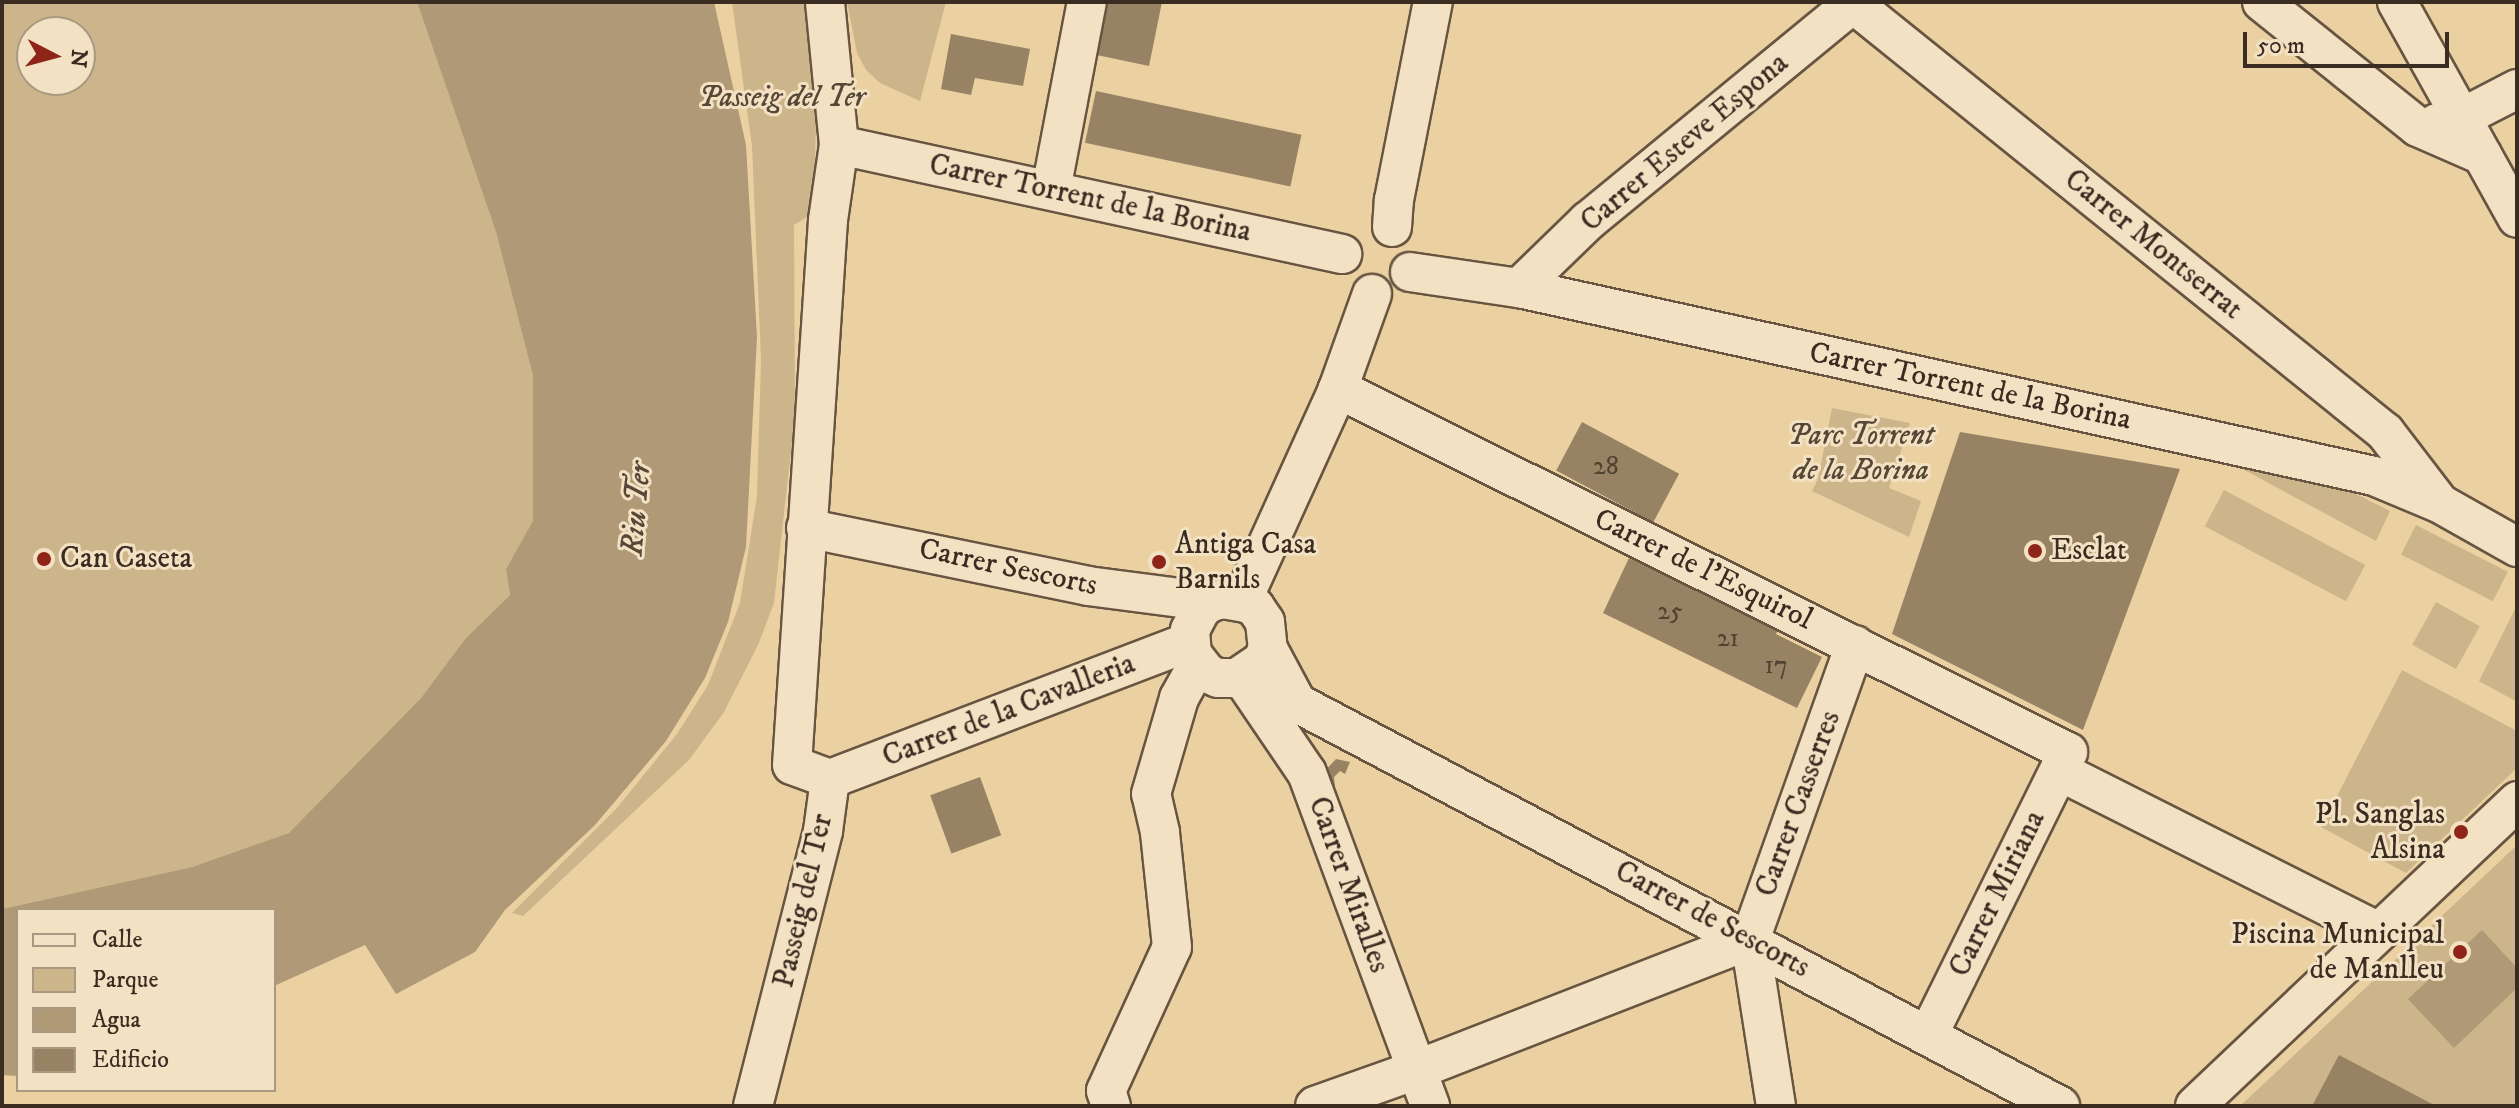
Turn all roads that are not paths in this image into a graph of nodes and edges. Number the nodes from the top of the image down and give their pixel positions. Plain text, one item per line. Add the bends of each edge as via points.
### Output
1 (825, 2) edge
2 (1087, 2) edge
3 (1433, 2) edge
4 (1853, 2) edge
5 (2262, 2) edge
6 (2397, 2) edge
7 (2517, 89) edge
8 (2461, 118) junction
9 (2418, 127) junction
10 (839, 145) junction
11 (2482, 155) junction
12 (1051, 190) junction
13 (2517, 218) edge
14 (1392, 227) junction
15 (1342, 254) junction
16 (1410, 272) junction
17 (1519, 288) junction
18 (1372, 294) junction
19 (1338, 389) junction
20 (2439, 503) junction
21 (806, 528) junction
22 (2517, 547) edge
23 (1227, 602) junction
24 (1855, 645) junction
25 (1268, 649) junction
26 (1193, 653) junction
27 (1241, 676) junction
28 (1363, 738) junction
29 (2064, 761) junction
30 (1307, 773) junction
31 (830, 779) junction
32 (2517, 801) edge
33 (2379, 932) junction
34 (1750, 940) junction
35 (1928, 1035) junction
36 (1416, 1070) junction
37 (753, 1106) edge
38 (1111, 1106) edge
39 (1315, 1106) edge
40 (1430, 1106) edge
41 (1776, 1106) edge
42 (2060, 1106) edge
43 (2195, 1106) edge

1 - 10 street, Passeig del Ter
2 - 12 street
3 - 14 street
4 - 17 street, Carrer Esteve Espona via 1588,221
4 - 20 street, Carrer Montserrat via 2385,432
5 - 9 street
6 - 8 street
7 - 8 street
8 - 9 street
8 - 11 street
9 - 11 street
10 - 12 street, Carrer Torrent de la Borina
10 - 21 street, Passeig del Ter via 828,220
11 - 13 street
12 - 15 street, Carrer Torrent de la Borina
14 - 15 street via 1360,228
14 - 16 street via 1411,251
15 - 18 street via 1346,275
16 - 17 street, Carrer Torrent de la Borina
16 - 18 street via 1391,291
17 - 20 street, Carrer Torrent de la Borina via 2337,467
18 - 19 street
19 - 23 street
19 - 24 street, Carrer de l'Esquirol
20 - 22 street, Carrer Torrent de la Borina
21 - 23 street, Carrer Sescorts via 1088,586
21 - 31 street, Passeig del Ter via 792,765
23 - 25 street via 1255,607 1265,622
23 - 26 street via 1194,619
24 - 29 street, Carrer de l'Esquirol
24 - 34 street, Carrer Casserres
25 - 27 street via 1262,661
25 - 28 street, Carrer de Sescorts via 1297,703
26 - 27 street via 1218,678
26 - 31 street, Carrer de la Cavalleria
26 - 38 street via 1151,794 1172,947 1106,1091
27 - 30 street, Carrer Miralles
28 - 30 street via 1333,743
28 - 34 street, Carrer de Sescorts
29 - 33 street
29 - 35 street, Carrer Miriana
30 - 36 street, Carrer Miralles
31 - 37 street, Passeig del Ter via 823,831
32 - 33 street
33 - 43 street
34 - 35 street, Carrer de Sescorts
34 - 36 street
34 - 41 street, Carrer Casserres
35 - 42 street, Carrer de Sescorts
36 - 39 street
36 - 40 street, Carrer Miralles

